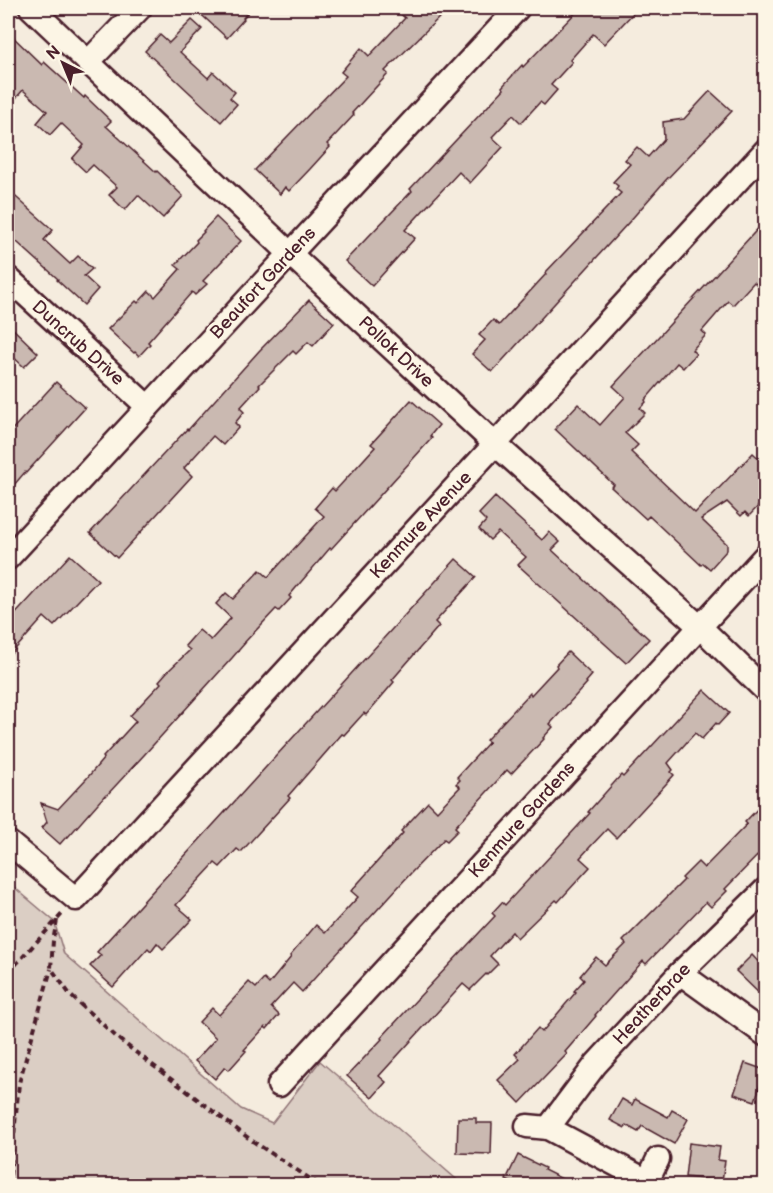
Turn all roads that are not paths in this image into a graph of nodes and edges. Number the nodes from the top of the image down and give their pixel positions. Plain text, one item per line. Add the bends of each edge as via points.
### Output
1 (31, 8) edge
2 (140, 8) edge
3 (518, 8) edge
4 (88, 62) junction
5 (765, 150) edge
6 (290, 254) junction
7 (8, 278) edge
8 (148, 407) junction
9 (495, 444) junction
10 (765, 555) edge
11 (8, 558) edge
12 (699, 626) junction
13 (765, 691) edge
14 (8, 843) edge
15 (765, 890) edge
16 (680, 973) junction
17 (765, 1035) edge
18 (279, 1085) dead end
19 (658, 1159) dead end
20 (646, 1183) edge

1 - 4 street, Pollok Drive
2 - 4 street
3 - 6 street, Beaufort Gardens
4 - 6 street, Pollok Drive
5 - 9 street, Kenmure Avenue
6 - 8 street, Beaufort Gardens
6 - 9 street, Pollok Drive
7 - 8 street, Duncrub Drive
8 - 11 street, Beaufort Gardens
9 - 12 street, Pollok Drive
9 - 14 street, Kenmure Avenue via 76,899
10 - 12 street, Kenmure Gardens
12 - 13 street, Pollok Drive
12 - 18 street, Kenmure Gardens
15 - 16 street, Heatherbrae
16 - 17 street
16 - 20 street, Heatherbrae via 538,1127
19 - 20 street

